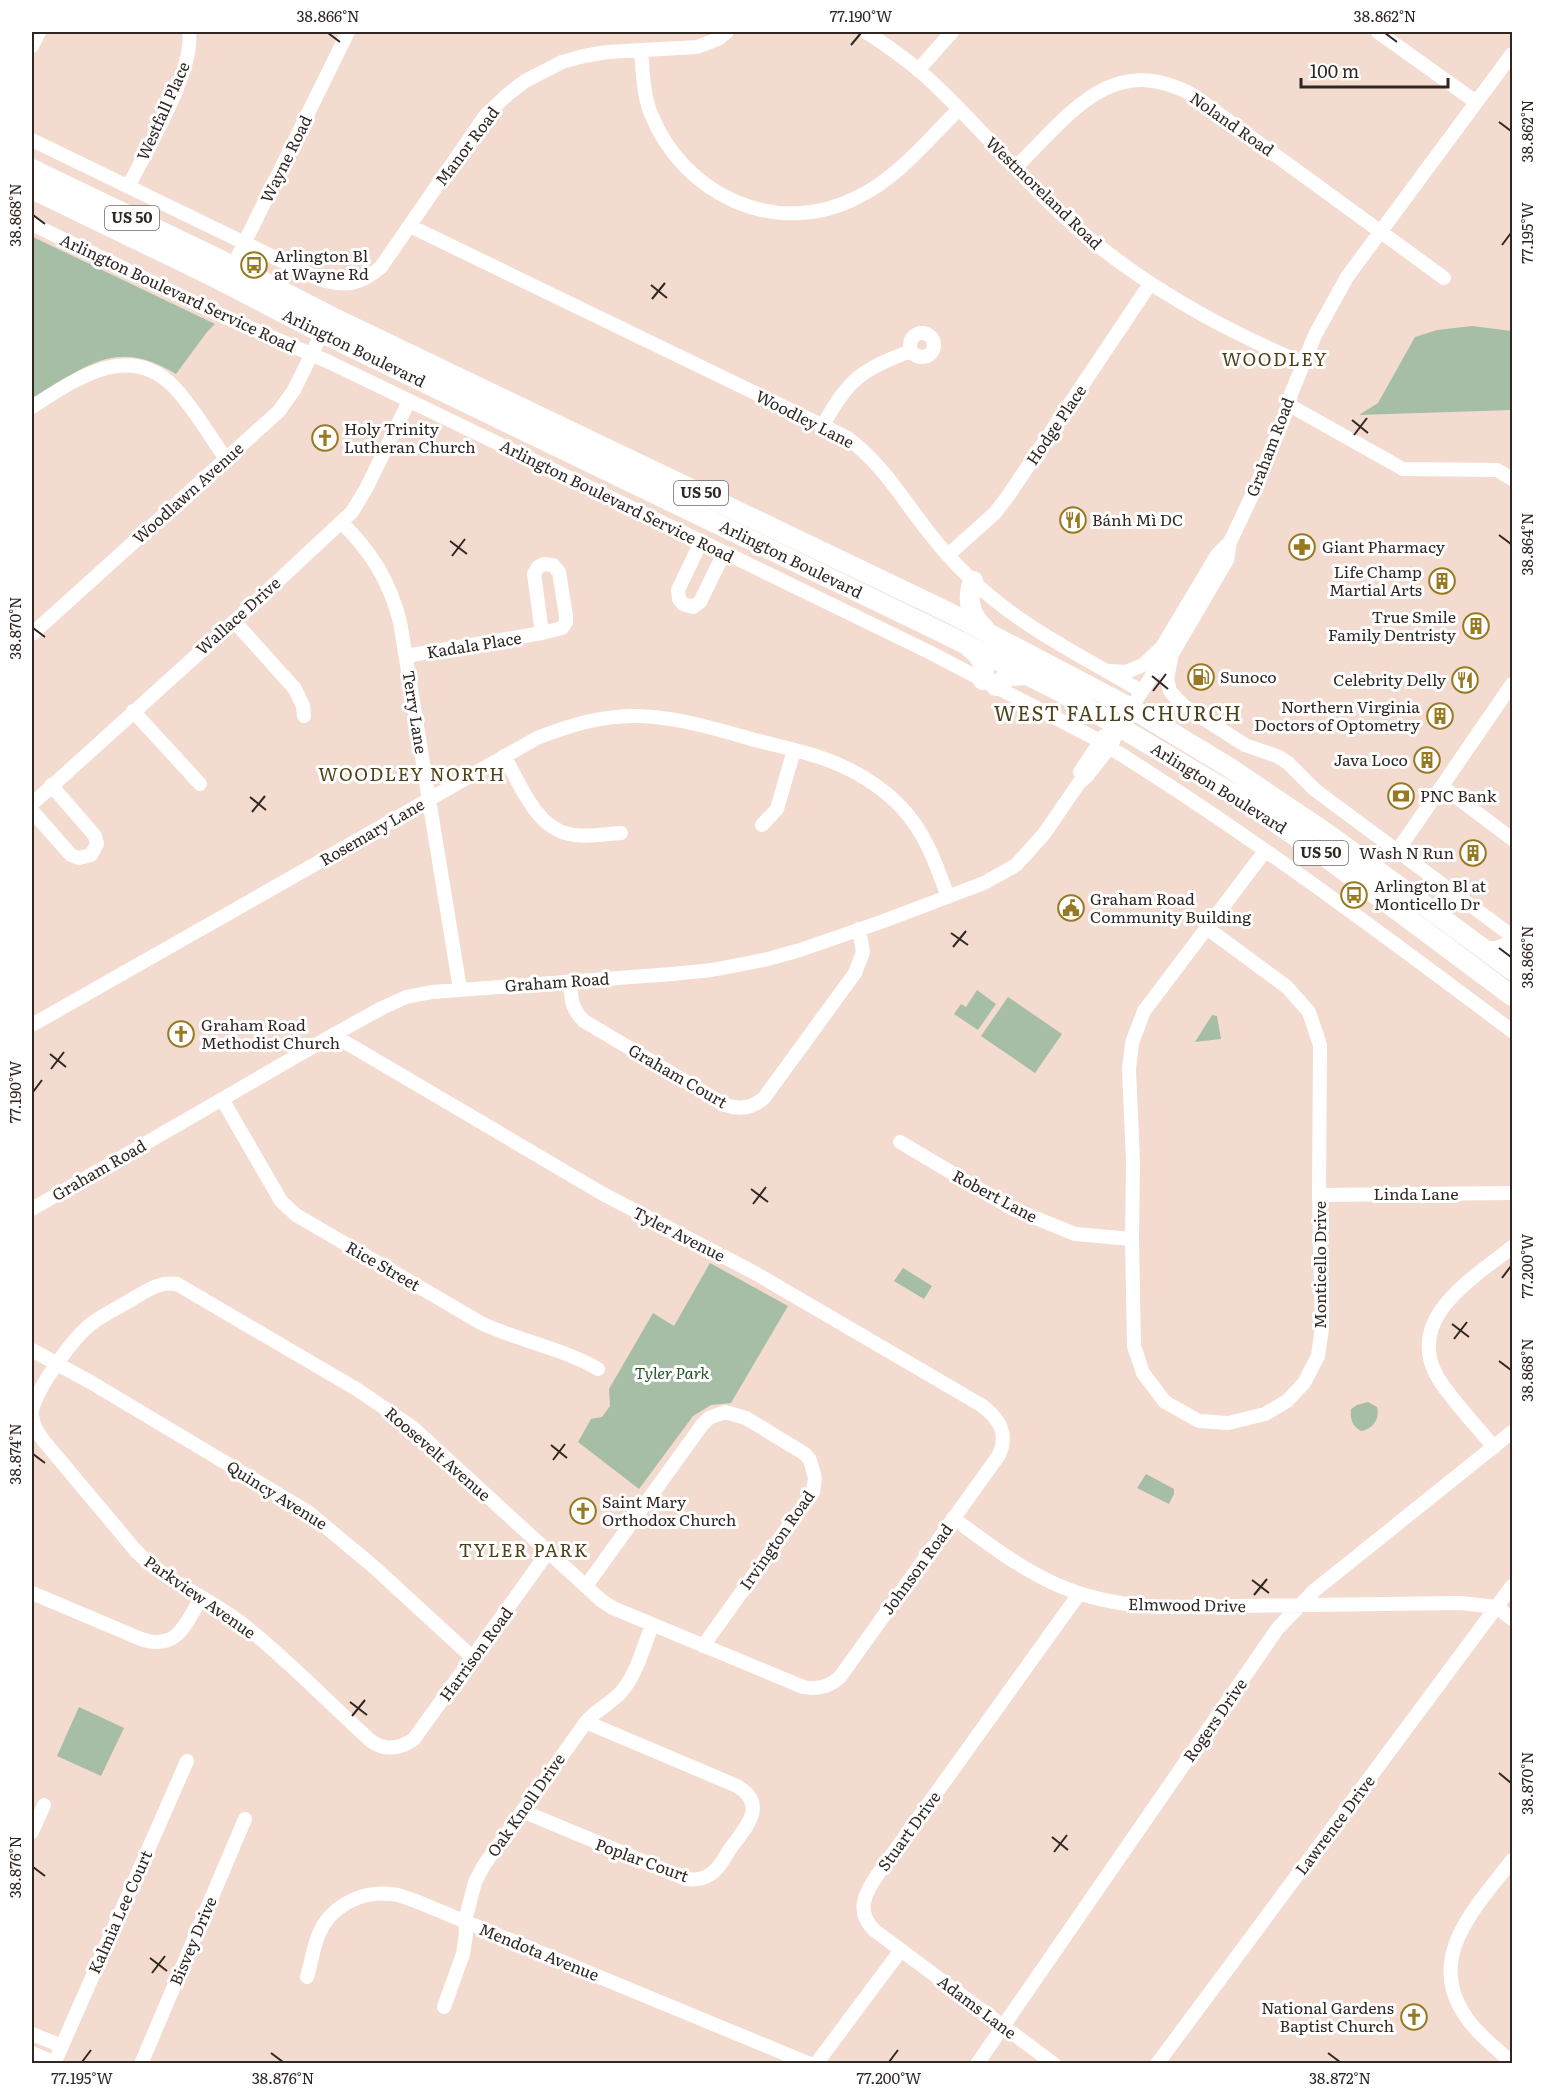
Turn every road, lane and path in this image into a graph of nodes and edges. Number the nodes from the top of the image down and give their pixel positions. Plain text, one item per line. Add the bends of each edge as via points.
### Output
1 (39, 32) edge
2 (189, 32) edge
3 (348, 32) edge
4 (727, 32) edge
5 (866, 32) edge
6 (952, 32) edge
7 (1378, 32) edge
8 (32, 46) edge
9 (641, 51) junction
10 (1512, 54) edge
11 (918, 70) junction
12 (1476, 102) junction
13 (958, 110) junction
14 (32, 140) edge
15 (1015, 168) junction
16 (32, 169) edge
17 (128, 187) junction
18 (32, 189) edge
19 (32, 224) edge
20 (410, 226) junction
21 (1381, 231) junction
22 (244, 244) junction
23 (233, 266) junction
24 (214, 277) junction
25 (1444, 278) dead end
26 (1150, 284) junction
27 (359, 329) junction
28 (322, 333) junction
29 (911, 351) dead end
30 (311, 354) junction
31 (1303, 363) junction
32 (409, 400) junction
33 (1289, 405) junction
34 (32, 407) edge
35 (823, 426) junction
36 (226, 459) junction
37 (1512, 469) edge
38 (1497, 470) junction
39 (1512, 479) edge
40 (342, 522) junction
41 (701, 542) junction
42 (724, 553) junction
43 (948, 555) junction
44 (973, 581) junction
45 (234, 621) junction
46 (542, 633) junction
47 (32, 634) edge
48 (994, 636) junction
49 (966, 644) junction
50 (1165, 654) junction
51 (406, 656) junction
52 (1108, 671) junction
53 (1028, 675) junction
54 (990, 683) junction
55 (1512, 684) edge
56 (1142, 691) junction
57 (1508, 700) edge
58 (1131, 708) junction
59 (134, 711) junction
60 (304, 716) dead end
61 (1119, 726) junction
62 (1105, 744) junction
63 (794, 750) junction
64 (504, 756) junction
65 (200, 784) dead end
66 (51, 785) junction
67 (1443, 787) junction
68 (429, 799) junction
69 (32, 804) edge
70 (32, 811) edge
71 (762, 825) dead end
72 (621, 832) dead end
73 (1512, 839) edge
74 (1265, 850) junction
75 (1398, 850) junction
76 (948, 897) junction
77 (1207, 928) junction
78 (859, 929) junction
79 (1512, 936) edge
80 (1512, 945) edge
81 (1486, 951) junction
82 (1512, 970) edge
83 (570, 981) junction
84 (460, 989) junction
85 (1512, 996) edge
86 (32, 1025) edge
87 (1512, 1032) edge
88 (333, 1035) junction
89 (222, 1099) junction
90 (900, 1142) dead end
91 (1512, 1194) edge
92 (1319, 1195) junction
93 (32, 1209) edge
94 (1132, 1239) junction
95 (1512, 1247) edge
96 (32, 1350) edge
97 (57, 1365) junction
98 (598, 1369) dead end
99 (32, 1413) edge
100 (1512, 1432) edge
101 (1494, 1447) junction
102 (1002, 1448) joint
103 (953, 1518) junction
104 (548, 1552) junction
105 (1512, 1586) edge
106 (586, 1587) junction
107 (32, 1593) edge
108 (1079, 1594) junction
109 (201, 1598) junction
110 (1299, 1605) junction
111 (1497, 1607) junction
112 (1512, 1619) edge
113 (652, 1625) junction
114 (703, 1646) junction
115 (472, 1658) junction
116 (826, 1686) joint
117 (585, 1722) junction
118 (396, 1747) joint
119 (187, 1761) dead end
120 (44, 1805) dead end
121 (522, 1811) junction
122 (245, 1818) dead end
123 (32, 1832) edge
124 (1512, 1860) edge
125 (465, 1921) junction
126 (901, 1950) junction
127 (307, 1977) dead end
128 (444, 2007) dead end
129 (1003, 2026) junction
130 (32, 2034) edge
131 (62, 2046) junction
132 (32, 2054) edge
133 (55, 2063) edge
134 (1512, 2063) edge
135 (141, 2064) edge
136 (810, 2064) edge
137 (816, 2064) edge
138 (977, 2064) edge
139 (1054, 2064) edge
140 (1157, 2064) edge

1 - 8 street
2 - 17 street, Westfall Place via 181,78
3 - 22 street, Wayne Road
4 - 9 street, Manor Road via 697,47
5 - 11 street, Westmoreland Road
6 - 11 street
7 - 12 street
9 - 13 street via 650,111 671,152 715,192 761,210 803,213 857,198 884,181
9 - 20 street, Manor Road via 584,56 562,62 525,81 485,116
10 - 12 street, Graham Road
11 - 13 street, Westmoreland Road
12 - 21 street, Graham Road
13 - 15 street, Westmoreland Road
14 - 17 street
15 - 21 street, Noland Road via 1100,90 1127,80 1159,80 1193,95
15 - 26 street, Westmoreland Road via 1071,223
16 - 23 highway, Arlington Boulevard / US 50
17 - 22 street
18 - 24 highway, Arlington Boulevard / US 50
19 - 30 street, Arlington Boulevard Service Road
20 - 22 street, Manor Road via 372,275 344,284 319,279
20 - 35 street, Woodley Lane
21 - 25 street, Noland Road
21 - 31 street, Graham Road via 1330,305
22 - 23 street, Wayne Road
23 - 24 street
23 - 27 highway, Arlington Boulevard / US 50
24 - 28 highway, Arlington Boulevard / US 50
26 - 31 street, Westmoreland Road via 1224,327
26 - 43 street, Hodge Place via 1008,496 995,513
27 - 28 highway via 333,326
27 - 48 highway, Arlington Boulevard / US 50
28 - 30 street, Woodlawn Avenue
28 - 49 highway, Arlington Boulevard / US 50
29 - 35 street via 853,380
30 - 32 street, Arlington Boulevard Service Road
30 - 36 street, Woodlawn Avenue via 287,402
31 - 33 street, Graham Road
32 - 40 street, Wallace Drive via 363,494
32 - 41 street, Arlington Boulevard Service Road
33 - 38 street via 1403,469
33 - 50 street, Graham Road via 1230,542 1227,560
34 - 36 street via 102,369 122,365 140,368 172,385
35 - 43 street, Woodley Lane via 846,437 875,462
36 - 47 street, Woodlawn Avenue
37 - 38 street
38 - 39 street
40 - 45 street, Wallace Drive
40 - 51 street, Terry Lane via 366,548 391,591
41 - 42 street, Arlington Boulevard Service Road
41 - 42 street via 678,590 683,604 693,606 700,602
42 - 54 street, Arlington Boulevard Service Road
43 - 44 street, Woodley Lane
44 - 48 highway via 969,599 972,614
44 - 52 street, Woodley Lane via 1014,615
45 - 59 street, Wallace Drive
45 - 60 street via 295,689
46 - 46 street, Kadala Place via 534,574 538,567 549,564 559,572 566,622 558,630
46 - 51 street, Kadala Place
48 - 58 highway, Arlington Boulevard / US 50
49 - 53 highway, Arlington Boulevard / US 50
49 - 54 highway via 983,663
50 - 52 street via 1126,672
50 - 56 street, Graham Road
50 - 75 street via 1170,691 1184,706 1245,745 1288,763 1315,790
51 - 68 street, Terry Lane
52 - 56 street, Woodley Lane
53 - 54 highway via 1008,676
53 - 61 highway, Arlington Boulevard / US 50
54 - 62 street, Arlington Boulevard Service Road
55 - 57 street
56 - 58 street, Graham Road
57 - 67 street
58 - 61 street, Graham Road
58 - 81 highway, Arlington Boulevard / US 50 via 1268,792
59 - 65 street
59 - 66 street, Wallace Drive
61 - 62 street, Graham Road via 1114,740
61 - 85 highway, Arlington Boulevard / US 50 via 1281,826
62 - 74 street, Arlington Boulevard Service Road
62 - 76 street, Graham Road via 1079,774 1079,783 1044,834 1016,865
63 - 64 street, Rosemary Lane via 678,720 633,716 603,718 562,728
63 - 71 street via 777,809
63 - 76 street, Rosemary Lane via 844,767 901,807 927,842
64 - 68 street, Rosemary Lane
64 - 72 street via 534,809 549,825 567,834
66 - 69 street, Wallace Drive
66 - 70 street via 95,836 97,844 91,855 71,855
67 - 73 street
67 - 75 street
68 - 84 street, Terry Lane
68 - 86 street, Rosemary Lane
74 - 77 street, Monticello Drive
74 - 87 street, Arlington Boulevard Service Road
75 - 79 street
76 - 78 street, Graham Road
77 - 92 street, Monticello Drive via 1287,987 1310,1012 1320,1045
77 - 94 street, Monticello Drive via 1144,1011 1132,1042
78 - 83 street, Graham Road via 800,950 712,970
78 - 83 street, Graham Court via 863,952 855,973 764,1098 748,1113 726,1105 584,1021 572,1005
80 - 81 highway
81 - 82 highway, Arlington Boulevard / US 50
83 - 84 street, Graham Road
84 - 88 street, Graham Road via 406,997
88 - 89 street, Graham Road
88 - 102 street, Tyler Avenue via 611,1198 755,1273 981,1405 1001,1427
89 - 93 street, Graham Road
89 - 98 street, Rice Street via 280,1201 296,1215 481,1323
90 - 94 street, Robert Lane via 1011,1208 1075,1234
91 - 92 street, Linda Lane
92 - 94 street, Monticello Drive via 1322,1328 1318,1356 1304,1383 1287,1401 1265,1414 1228,1423 1200,1421 1165,1402 1143,1373 1134,1346
95 - 101 street via 1450,1297 1435,1318 1430,1340 1437,1376
96 - 97 street
97 - 99 street, Parkview Avenue
97 - 104 street, Roosevelt Avenue via 82,1332 100,1318 154,1287 177,1284 412,1427
97 - 115 street, Quincy Avenue via 308,1512
99 - 109 street, Parkview Avenue via 43,1440 136,1551 169,1580
100 - 101 street, Rogers Drive
101 - 110 street, Rogers Drive
102 - 103 street, Johnson Road
103 - 108 street, Elmwood Drive via 1027,1571
103 - 116 street, Johnson Road via 840,1677
104 - 106 street, Roosevelt Avenue
104 - 115 street, Harrison Road
105 - 111 street, Lawrence Drive
106 - 113 street, Roosevelt Avenue via 613,1608
106 - 114 street, Irvington Road via 702,1425 725,1412 746,1418 805,1454 814,1468 815,1485
107 - 109 street via 156,1643 178,1634
108 - 110 street, Elmwood Drive via 1143,1606
108 - 126 street, Stuart Drive via 867,1890 862,1907 869,1925
109 - 118 street, Parkview Avenue via 244,1625 370,1740
110 - 111 street, Elmwood Drive via 1460,1603
110 - 129 street, Rogers Drive via 1272,1638
111 - 112 street
111 - 140 street, Lawrence Drive
113 - 114 street, Roosevelt Avenue
113 - 117 street, Oak Knoll Drive via 631,1678
114 - 116 street, Roosevelt Avenue via 803,1687
115 - 118 street, Harrison Road via 414,1738
117 - 121 street, Oak Knoll Drive
117 - 121 street, Poplar Court via 737,1786 753,1806 752,1818 716,1870 701,1878 686,1879
119 - 131 street, Kalmia Lee Court
120 - 123 street
121 - 125 street, Oak Knoll Drive via 484,1865 468,1901
122 - 135 street, Bisvey Drive
124 - 134 street via 1458,1934 1450,1975 1464,2014
125 - 127 street, Mendota Avenue via 398,1895 361,1896 342,1906 323,1926
125 - 128 street, Oak Knoll Drive via 463,1954
125 - 136 street, Mendota Avenue
126 - 129 street, Adams Lane
126 - 137 street
129 - 138 street, Rogers Drive
129 - 139 street, Adams Lane
130 - 131 street
131 - 133 street, Kalmia Lee Court
132 - 133 main road

